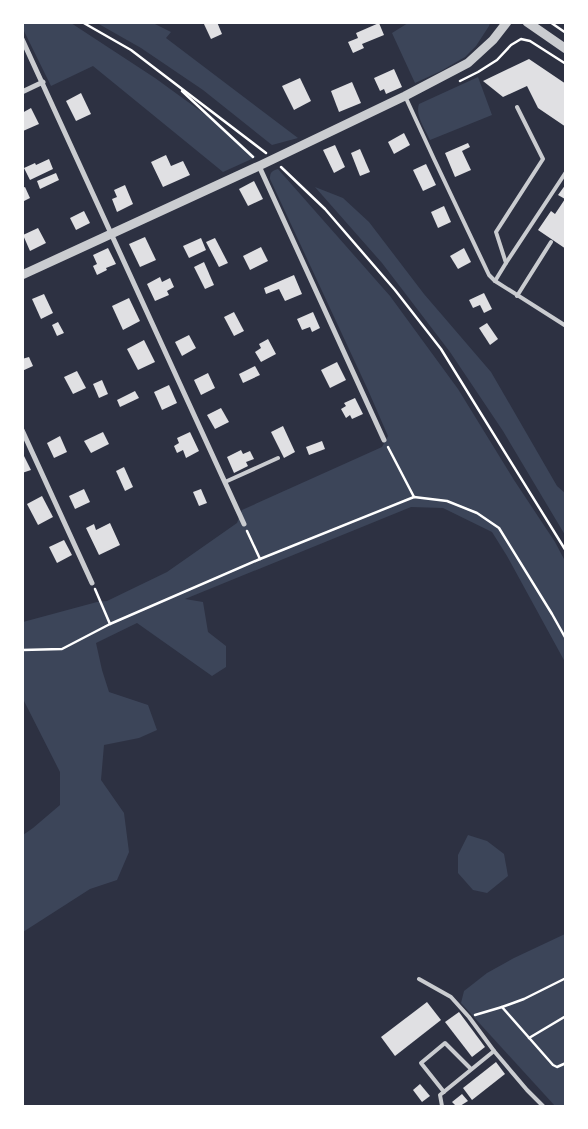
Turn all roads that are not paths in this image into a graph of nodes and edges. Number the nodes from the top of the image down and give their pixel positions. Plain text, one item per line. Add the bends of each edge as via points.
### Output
1 (508, 22) edge
2 (527, 22) edge
3 (22, 39) edge
4 (566, 49) edge
5 (43, 82) junction
6 (22, 92) edge
7 (406, 96) junction
8 (517, 106) dead end
9 (260, 165) junction
10 (566, 172) edge
11 (112, 233) junction
12 (551, 242) dead end
13 (506, 263) junction
14 (22, 275) edge
15 (495, 281) junction
16 (517, 296) junction
17 (566, 326) edge
18 (22, 430) edge
19 (384, 440) road end
20 (278, 458) dead end
21 (226, 482) junction
22 (244, 524) road end
23 (92, 583) road end
24 (419, 980) dead end
25 (494, 1051) junction
26 (471, 1069) junction
27 (444, 1092) junction
28 (442, 1106) edge
29 (543, 1106) edge

1 - 7 street via 468,63
2 - 4 street
3 - 5 street
5 - 6 street
5 - 11 street
7 - 9 street
7 - 15 lane via 485,269
8 - 13 lane via 543,159 496,232
9 - 11 street
9 - 19 street
10 - 13 lane
11 - 14 street
11 - 21 street
12 - 16 lane
13 - 15 lane
15 - 16 lane
16 - 17 lane
18 - 23 street
20 - 21 lane
21 - 22 street
24 - 25 lane via 451,997
25 - 26 lane
25 - 29 lane
26 - 27 lane
26 - 27 lane via 445,1042 421,1063
27 - 28 lane via 440,1095

